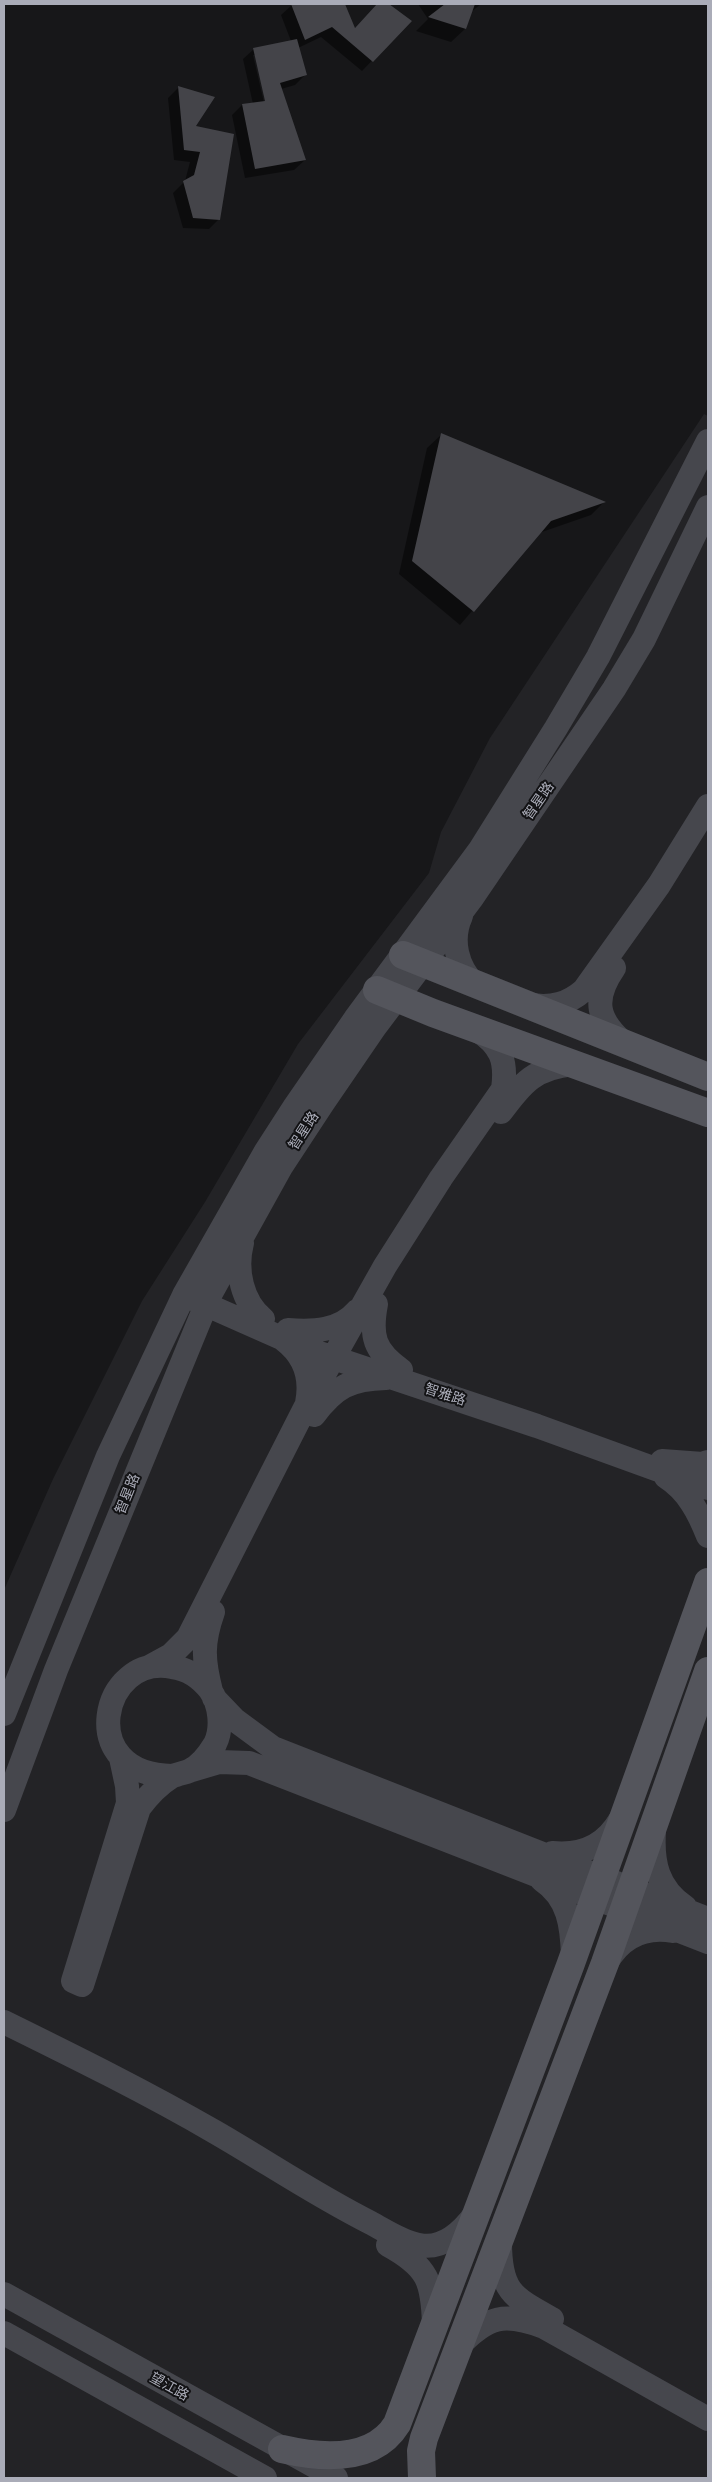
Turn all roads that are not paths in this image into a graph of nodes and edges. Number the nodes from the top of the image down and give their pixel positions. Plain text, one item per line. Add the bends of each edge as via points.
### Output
1 (708, 441) edge
2 (701, 471) edge
3 (708, 507) edge
4 (708, 519) edge
5 (692, 541) junction
6 (708, 806) edge
7 (708, 827) edge
8 (464, 908) junction
9 (413, 959) junction
10 (476, 985) junction
11 (387, 994) junction
12 (523, 1004) junction
13 (438, 1015) junction
14 (375, 1027) junction
15 (471, 1027) junction
16 (627, 1046) junction
17 (573, 1064) junction
18 (708, 1077) edge
19 (708, 1113) edge
20 (246, 1230) junction
21 (198, 1295) junction
22 (370, 1303) junction
23 (263, 1319) junction
24 (285, 1334) junction
25 (341, 1355) junction
26 (398, 1374) junction
27 (310, 1412) junction
28 (708, 1462) edge
29 (658, 1465) junction
30 (708, 1477) edge
31 (708, 1488) edge
32 (708, 1536) edge
33 (708, 1582) edge
34 (148, 1668) junction
35 (708, 1671) edge
36 (212, 1694) junction
37 (4, 1714) edge
38 (121, 1758) junction
39 (181, 1773) junction
40 (627, 1808) junction
41 (4, 1810) edge
42 (655, 1822) junction
43 (536, 1863) junction
44 (599, 1887) junction
45 (628, 1899) junction
46 (700, 1927) edge
47 (573, 1958) junction
48 (603, 1968) junction
49 (4, 2022) edge
50 (4, 2033) edge
51 (476, 2212) junction
52 (500, 2239) junction
53 (4, 2294) edge
54 (434, 2326) junction
55 (4, 2332) edge
56 (459, 2346) junction
57 (708, 2406) edge
58 (708, 2419) edge
59 (282, 2449) junction
60 (265, 2478) edge
61 (336, 2478) edge
62 (422, 2478) edge

1 - 2 main road, 智星路
2 - 9 main road, 智星路 via 598,657
3 - 5 main road, 智星路
4 - 5 main road
5 - 8 main road, 智星路 via 644,639 614,690
6 - 12 main road via 659,885 584,990 557,1006
7 - 16 main road via 600,993 599,1002 606,1024
8 - 9 main road, 智星路
8 - 10 main road via 458,923 457,951 460,964
9 - 10 main road
9 - 11 main road, 智星路
10 - 12 main road
11 - 13 main road
11 - 14 main road, 智星路
11 - 21 main road, 智星路 via 266,1151
12 - 16 main road
13 - 14 main road via 405,1013 388,1018
13 - 15 main road
14 - 20 main road, 智星路 via 281,1167
15 - 17 main road
15 - 22 main road via 486,1036 501,1052 506,1072 503,1089 441,1178
16 - 18 main road
17 - 19 main road
17 - 22 main road via 542,1070 519,1088 458,1170
20 - 21 main road, 智星路
20 - 23 main road via 240,1250 241,1280 246,1298
21 - 23 main road, 智雅路
21 - 24 main road, 智雅路
21 - 37 main road, 智星路 via 108,1456
21 - 41 main road, 智星路
22 - 24 main road via 340,1325
22 - 25 main road
22 - 26 main road via 374,1339
23 - 24 main road, 智雅路
24 - 25 main road, 智雅路
24 - 27 main road via 307,1370
25 - 26 main road, 智雅路
25 - 27 main road
26 - 27 main road via 345,1385
26 - 29 main road, 智雅路 via 537,1426
27 - 34 main road via 188,1638 171,1656
27 - 36 main road via 215,1607 204,1650
28 - 29 main road
29 - 30 main road, 智雅路
29 - 31 main road, 智雅路
29 - 32 main road via 690,1499
33 - 40 main road
34 - 36 main road via 166,1665 183,1669 199,1677
34 - 38 main road via 132,1675 119,1687 110,1704 107,1723 111,1742
35 - 42 main road
36 - 39 main road via 218,1707 220,1725 216,1742 205,1758
36 - 43 main road via 235,1720 273,1748
38 - 39 main road via 136,1770 154,1776
38 - 39 main road via 128,1803 73,1982 82,1985 139,1808 157,1787
39 - 43 main road via 219,1762 249,1763
40 - 43 main road via 612,1833 594,1846
40 - 44 main road
42 - 45 main road
42 - 46 main road via 653,1860 659,1877
43 - 44 main road
43 - 47 main road via 570,1916
44 - 45 main road
44 - 47 main road
45 - 46 main road
45 - 48 main road
46 - 48 main road via 654,1930 634,1935 615,1949
47 - 51 main road
48 - 52 main road
49 - 51 main road via 147,2094 342,2208 406,2241 420,2246 444,2242 466,2226
50 - 54 main road via 159,2112 413,2259 430,2287
51 - 54 main road
52 - 56 main road
52 - 57 main road via 501,2273 513,2294 527,2305
53 - 59 main road, 望江路
54 - 59 main road via 397,2424 381,2443 344,2455
55 - 60 main road
56 - 58 main road via 486,2322 504,2317 524,2320 544,2327
56 - 62 main road via 424,2438
59 - 61 main road, 望江路

